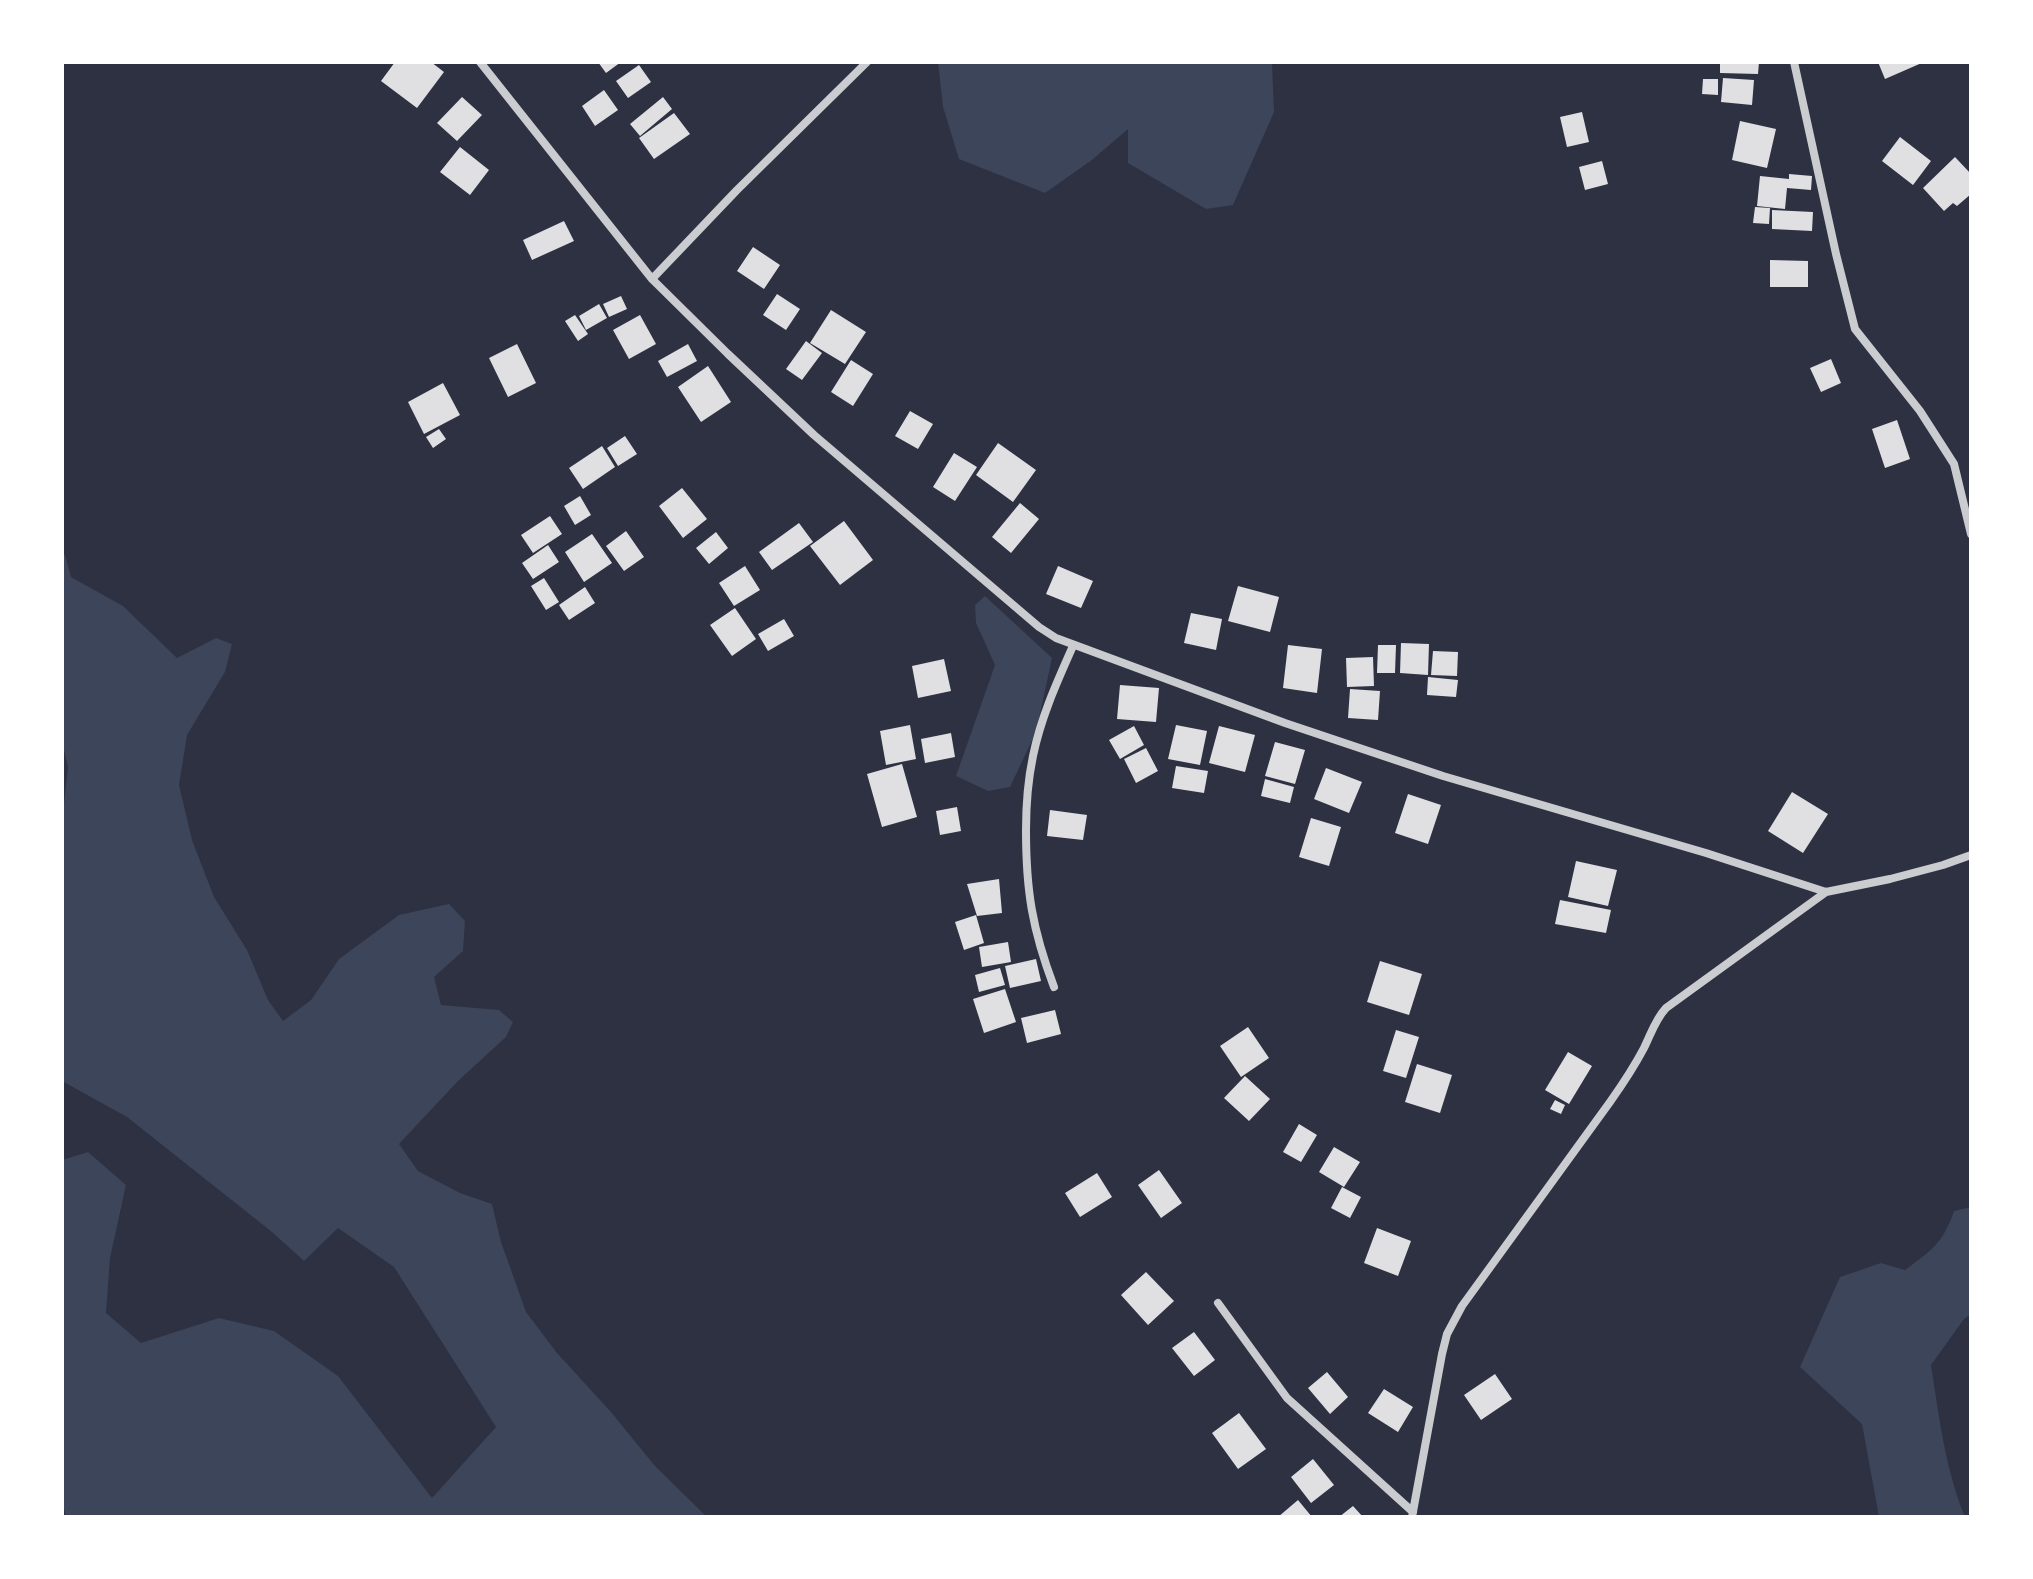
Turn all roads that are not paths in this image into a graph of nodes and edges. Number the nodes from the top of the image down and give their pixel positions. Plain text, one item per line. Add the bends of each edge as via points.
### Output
1 (480, 62) edge
2 (867, 62) edge
3 (1794, 62) edge
4 (652, 279) junction
5 (1971, 534) edge
6 (1073, 646) junction
7 (1971, 855) edge
8 (1826, 892) junction
9 (1054, 987) dead end
10 (1218, 1303) dead end
11 (1412, 1514) edge

1 - 4 street
2 - 4 street
3 - 5 street via 1855,329 1954,464
4 - 6 street via 814,435 1039,627
6 - 8 street via 1443,776
6 - 9 street via 1045,714 1028,784 1029,900
7 - 8 street
8 - 11 street via 1658,1017 1610,1102 1462,1306 1442,1354
10 - 11 street via 1287,1398

